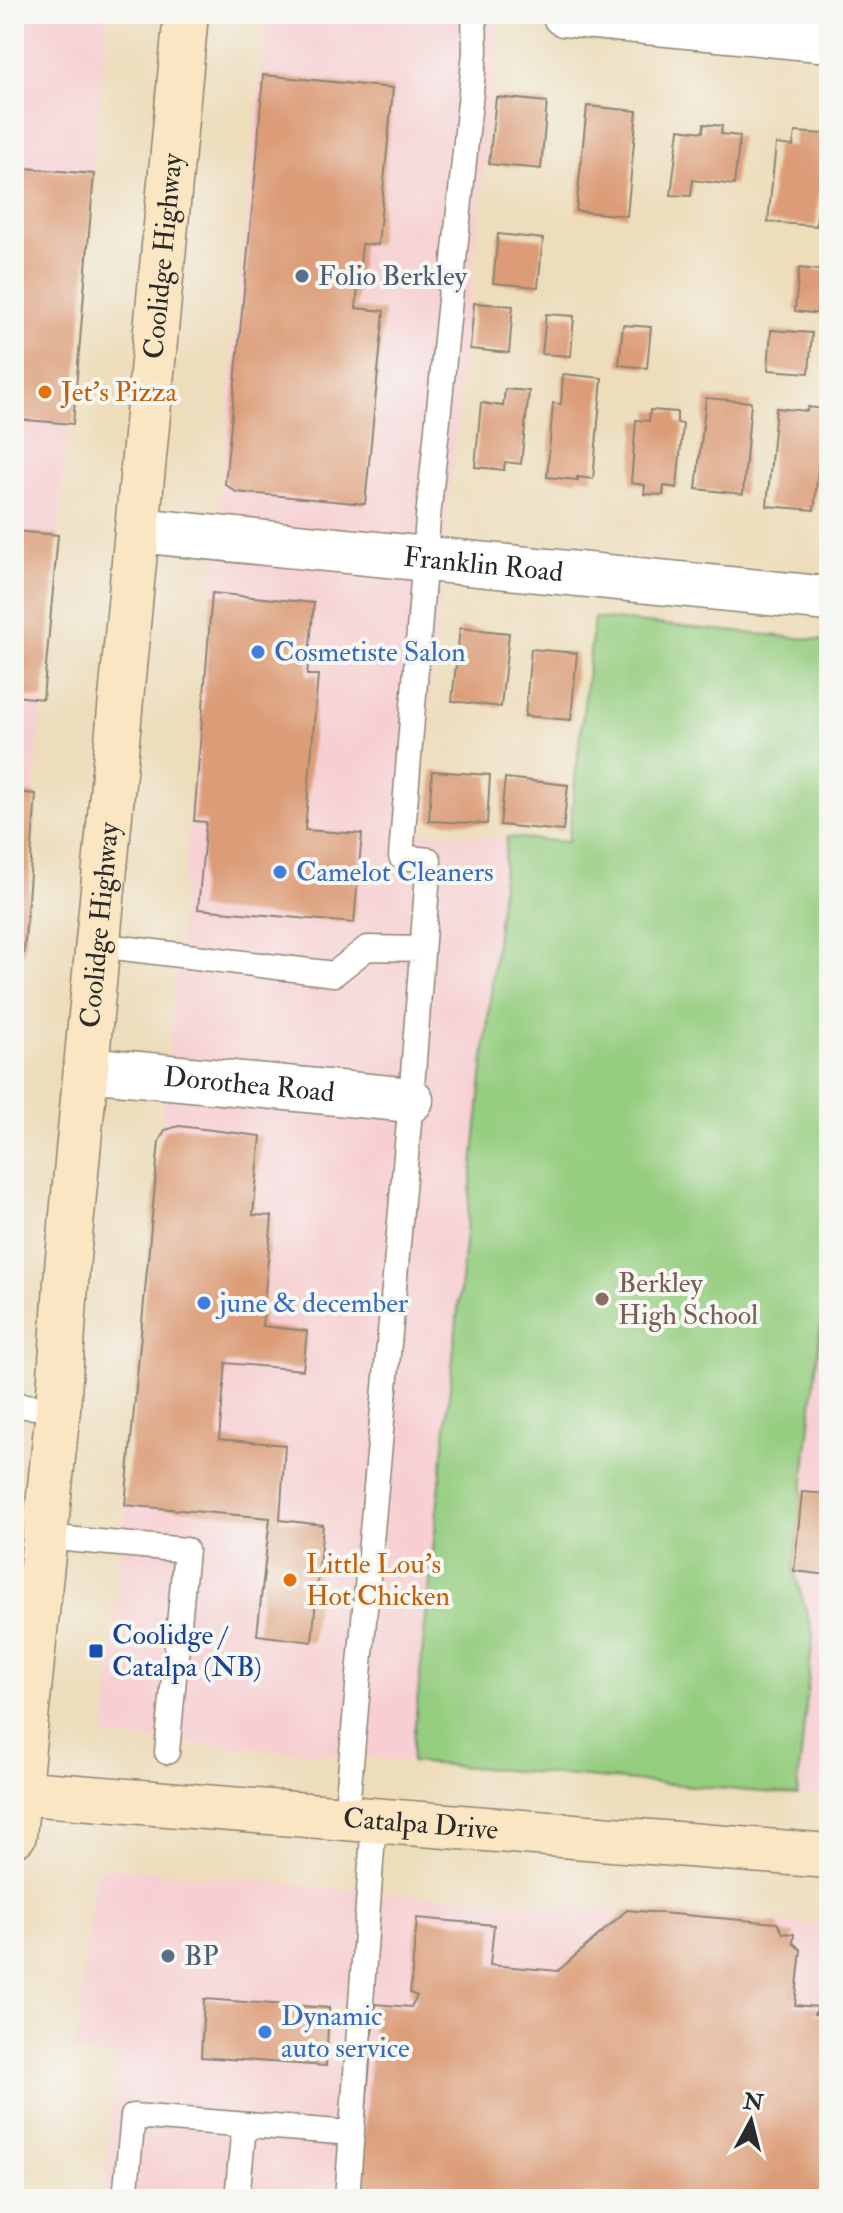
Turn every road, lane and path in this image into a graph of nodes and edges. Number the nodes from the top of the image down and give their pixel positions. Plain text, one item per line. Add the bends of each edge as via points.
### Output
1 (186, 14) edge
2 (474, 14) edge
3 (564, 14) edge
4 (829, 40) edge
5 (137, 530) junction
6 (424, 557) junction
7 (829, 599) edge
8 (98, 945) junction
9 (422, 949) junction
10 (86, 1069) junction
11 (411, 1100) junction
12 (14, 1405) edge
13 (58, 1409) junction
14 (44, 1537) junction
15 (22, 1668) edge
16 (167, 1752) dead end
17 (15, 1807) edge
18 (360, 1820) junction
19 (829, 1856) edge
20 (244, 2125) junction
21 (351, 2133) junction
22 (125, 2199) edge
23 (237, 2199) edge
24 (347, 2199) edge

1 - 5 main road, Coolidge Highway
2 - 6 lane via 475,52
3 - 4 street
5 - 6 street, Franklin Road
5 - 8 main road, Coolidge Highway
6 - 7 street, Franklin Road
6 - 9 lane via 401,857 429,860
8 - 9 lane via 334,974 367,948
8 - 10 main road, Coolidge Highway
9 - 11 lane
10 - 11 street, Dorothea Road
10 - 13 main road, Coolidge Highway
11 - 18 lane
12 - 13 lane
13 - 14 main road, Coolidge Highway
14 - 15 main road, Coolidge Highway
14 - 16 lane via 186,1550
15 - 17 main road, Coolidge Highway
17 - 18 main road, Catalpa Drive
18 - 19 main road, Catalpa Drive
18 - 21 lane
20 - 21 lane
20 - 22 lane via 133,2116
20 - 23 lane
21 - 24 lane

